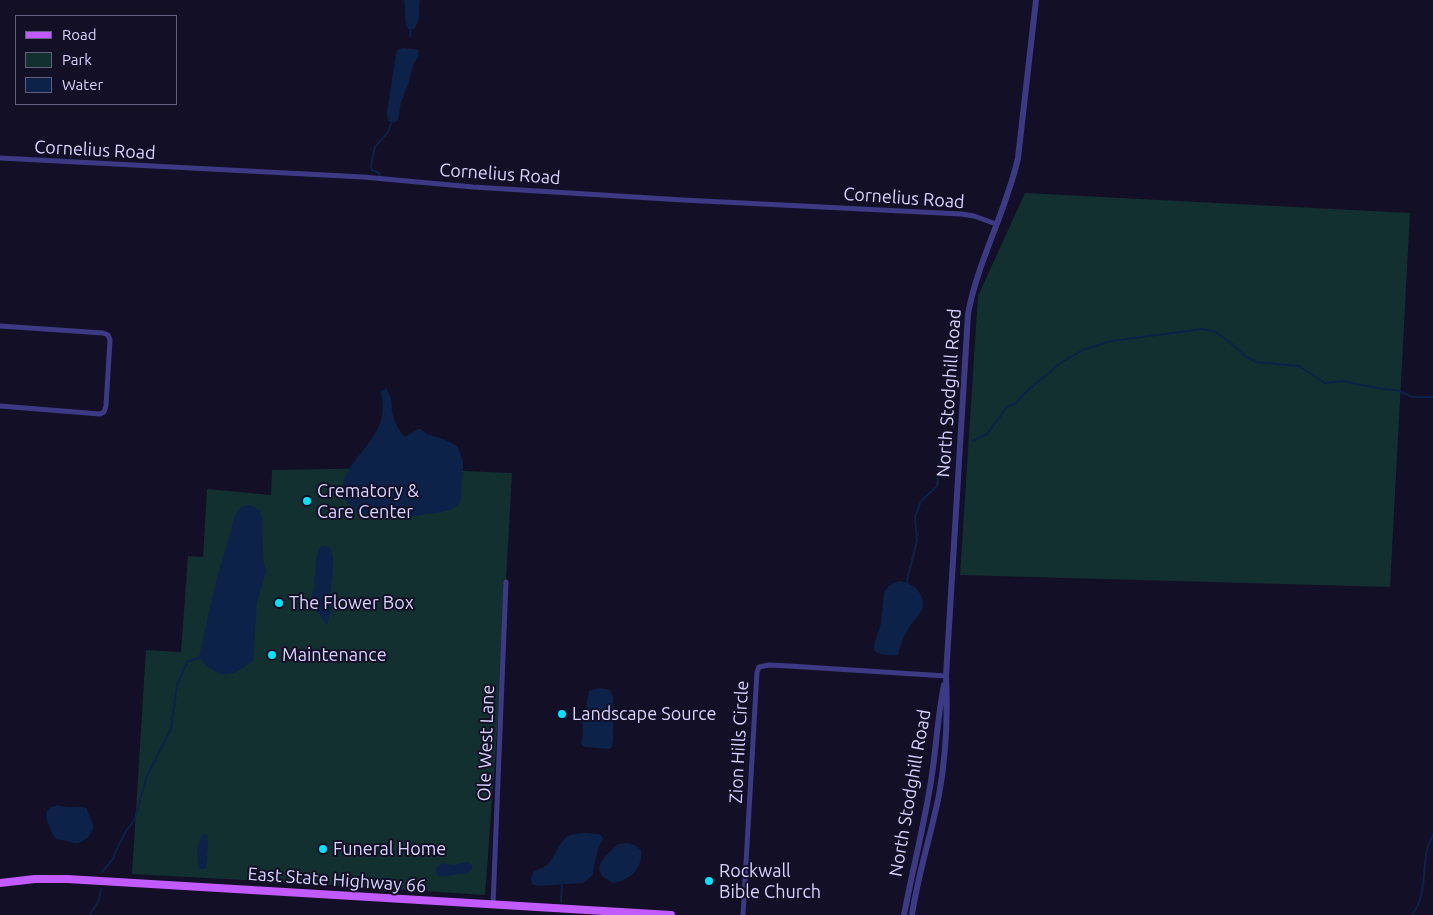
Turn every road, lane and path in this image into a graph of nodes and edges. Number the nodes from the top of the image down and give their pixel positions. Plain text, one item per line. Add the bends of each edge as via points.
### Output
1 (1036, 0) edge
2 (0, 158) edge
3 (996, 224) junction
4 (0, 326) edge
5 (0, 406) edge
6 (506, 582) dead end
7 (946, 676) junction
8 (0, 883) edge
9 (493, 905) junction
10 (671, 915) edge
11 (743, 915) edge
12 (904, 915) edge
13 (912, 915) edge

1 - 3 street, North Stodghill Road via 1018,158
2 - 3 street, Cornelius Road via 961,214
3 - 7 street, North Stodghill Road via 977,277 968,320
4 - 5 street via 96,332 108,335 110,340 104,412
6 - 9 street, Ole West Lane
7 - 11 street, Zion Hills Circle via 759,667
7 - 12 street, North Stodghill Road via 938,712 929,794
7 - 13 street, North Stodghill Road via 948,707 942,777
8 - 9 main road, East State Highway 66 via 67,879
9 - 10 main road, East State Highway 66

